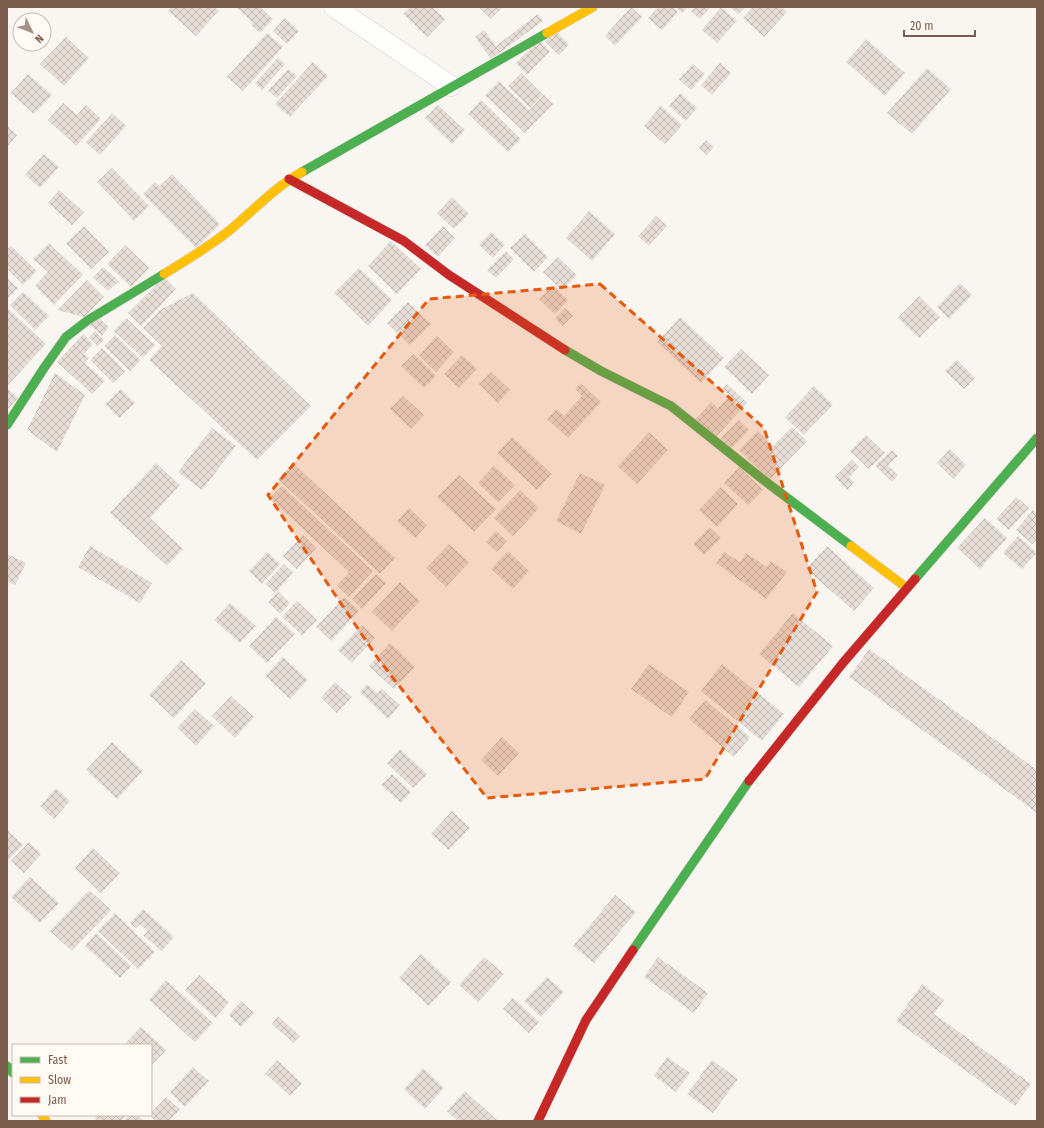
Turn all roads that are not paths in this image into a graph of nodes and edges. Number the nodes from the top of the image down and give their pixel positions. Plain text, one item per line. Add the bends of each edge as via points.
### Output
1 (334, 7) edge
2 (593, 7) edge
3 (451, 86) junction
4 (289, 179) junction
5 (7, 425) edge
6 (1037, 438) edge
7 (907, 588) junction
8 (538, 1121) edge

1 - 3 street
2 - 3 street
3 - 4 street
4 - 5 street via 229,231 187,260 88,320 66,337
4 - 7 street via 404,241 449,275 601,371 671,406 761,478
6 - 7 street
7 - 8 street via 842,664 747,783 688,867 586,1020

